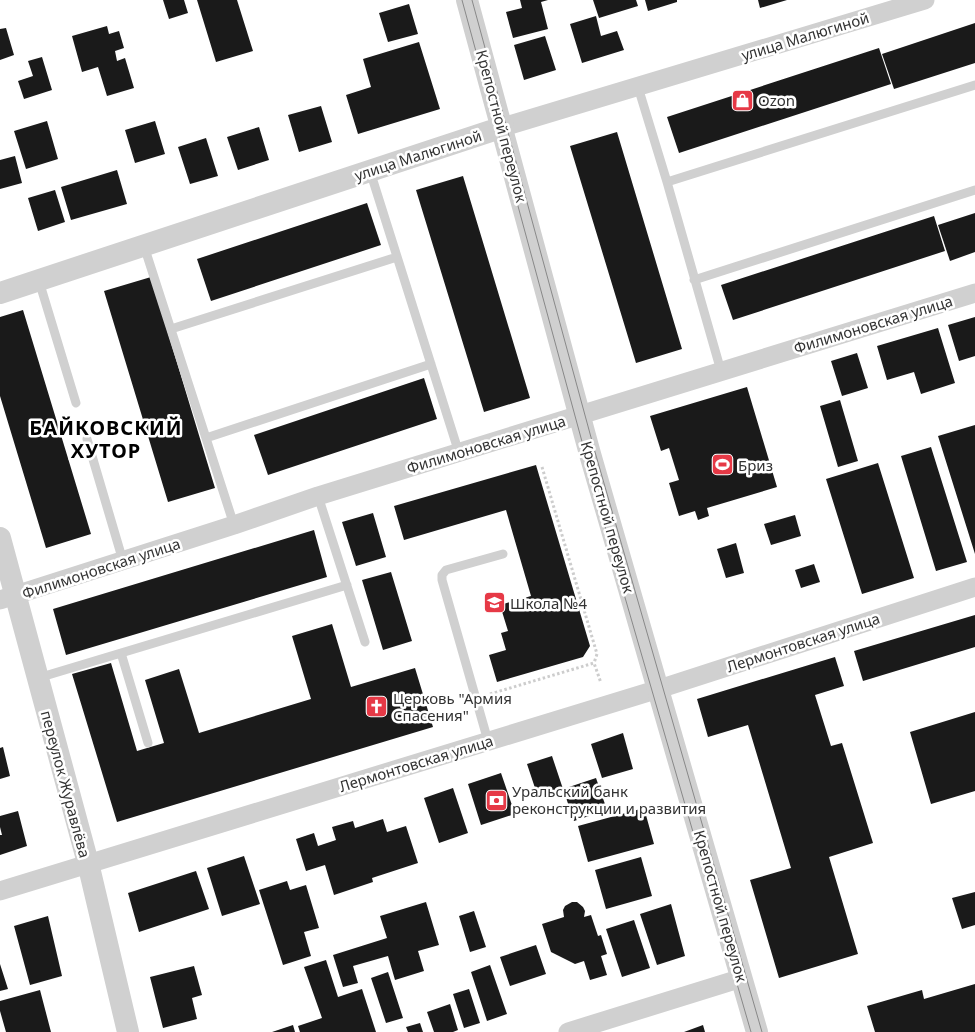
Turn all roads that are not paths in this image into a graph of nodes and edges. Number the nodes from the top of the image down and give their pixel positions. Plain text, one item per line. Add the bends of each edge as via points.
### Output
1 (467, 0) edge
2 (924, 0) edge
3 (975, 85) edge
4 (638, 86) junction
5 (502, 127) junction
6 (370, 171) junction
7 (667, 182) junction
8 (975, 190) edge
9 (144, 246) junction
10 (397, 257) junction
11 (39, 280) junction
12 (694, 280) junction
13 (0, 293) edge
14 (975, 293) edge
15 (171, 329) junction
16 (431, 364) junction
17 (721, 371) junction
18 (76, 403) dead end
19 (579, 414) junction
20 (206, 438) junction
21 (87, 439) dead end
22 (458, 453) junction
23 (318, 496) junction
24 (234, 525) junction
25 (0, 538) edge
26 (503, 554) dead end
27 (123, 561) junction
28 (347, 585) junction
29 (975, 587) edge
30 (8, 598) edge
31 (365, 642) dead end
32 (121, 653) junction
33 (38, 678) junction
34 (655, 690) junction
35 (488, 741) junction
36 (148, 743) dead end
37 (88, 863) junction
38 (0, 891) edge
39 (742, 978) junction
40 (128, 1032) edge
41 (568, 1032) edge
42 (756, 1032) edge

1 - 5 street, Крепостной переулок
2 - 4 street, улица Малюгиной
3 - 7 lane
4 - 5 street, улица Малюгиной
4 - 7 lane
5 - 6 street, улица Малюгиной
5 - 19 street, Крепостной переулок
6 - 9 street, улица Малюгиной
6 - 10 lane
7 - 12 lane
8 - 12 lane
9 - 11 street, улица Малюгиной
9 - 15 lane
10 - 15 lane
10 - 16 lane
11 - 13 street, улица Малюгиной
11 - 18 lane
12 - 17 lane
14 - 17 street, Филимоновская улица
15 - 20 lane
16 - 20 lane
16 - 22 lane
17 - 19 street, Филимоновская улица
19 - 22 street, Филимоновская улица
19 - 34 street, Крепостной переулок
20 - 24 lane
21 - 27 lane
22 - 23 street, Филимоновская улица
23 - 24 street, Филимоновская улица
23 - 28 lane
24 - 27 street, Филимоновская улица
25 - 30 street, переулок Журавлёва
26 - 35 lane via 446,570 442,575
27 - 30 street, Филимоновская улица
28 - 31 lane
28 - 32 lane
29 - 34 street, Лермонтовская улица
30 - 33 street, переулок Журавлёва
32 - 33 lane
32 - 36 lane
33 - 37 street, переулок Журавлёва
34 - 35 street, Лермонтовская улица
34 - 39 street, Крепостной переулок
35 - 37 street, Лермонтовская улица
37 - 38 street, Лермонтовская улица
37 - 40 street, переулок Журавлёва
39 - 41 street
39 - 42 street, Крепостной переулок

